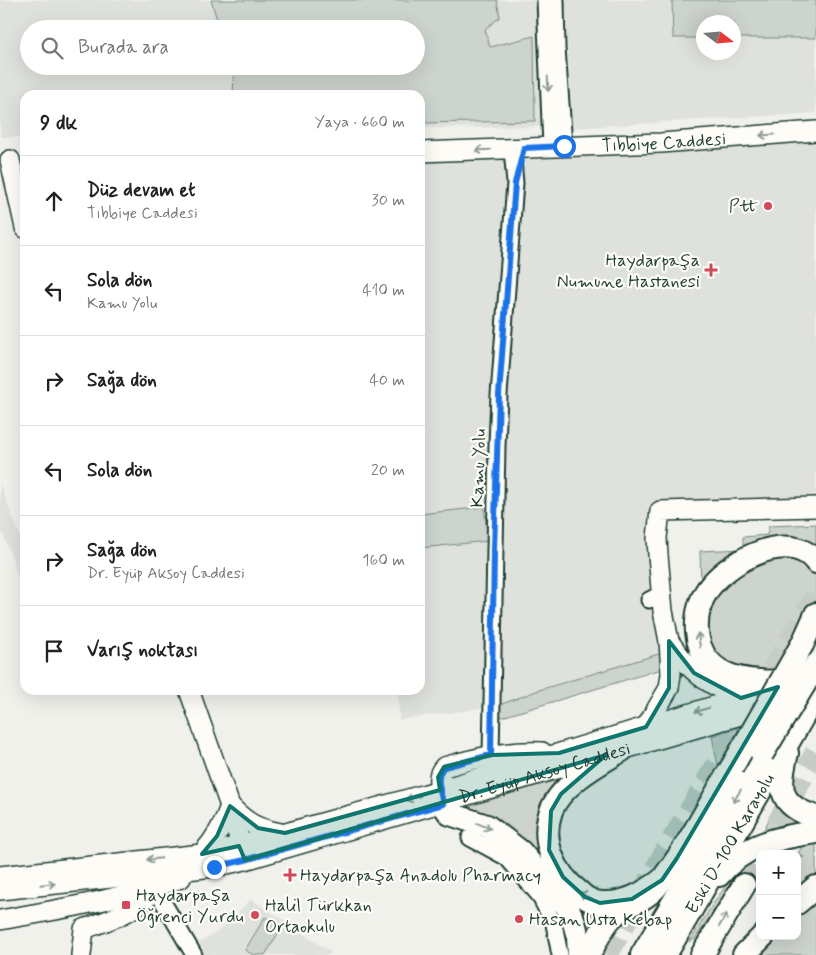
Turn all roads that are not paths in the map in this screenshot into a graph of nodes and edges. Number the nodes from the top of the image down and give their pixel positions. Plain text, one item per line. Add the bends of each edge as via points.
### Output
1 (545, 0) edge
2 (556, 0) edge
3 (816, 131) edge
4 (557, 147) junction
5 (518, 148) junction
6 (425, 152) edge
7 (9, 160) edge
8 (20, 207) edge
9 (816, 507) edge
10 (660, 517) junction
11 (816, 519) edge
12 (816, 562) edge
13 (816, 614) edge
14 (816, 621) edge
15 (669, 641) junction
16 (803, 643) junction
17 (816, 665) edge
18 (811, 685) edge
19 (191, 695) edge
20 (741, 698) junction
21 (646, 727) junction
22 (794, 731) junction
23 (622, 750) junction
24 (559, 753) junction
25 (491, 755) junction
26 (732, 766) junction
27 (442, 797) junction
28 (230, 806) junction
29 (816, 817) edge
30 (816, 832) edge
31 (285, 833) junction
32 (470, 838) dead end
33 (242, 853) junction
34 (208, 861) junction
35 (0, 876) edge
36 (662, 880) junction
37 (744, 885) tunnel mouth
38 (158, 886) junction
39 (816, 887) edge
40 (0, 890) edge
41 (801, 900) edge
42 (0, 920) edge
43 (686, 921) junction
44 (759, 940) edge
45 (81, 955) edge
46 (194, 955) edge
47 (560, 955) edge
48 (578, 955) edge
49 (589, 955) edge
50 (635, 955) edge
51 (642, 955) edge
52 (665, 955) edge
53 (702, 955) edge
54 (744, 955) edge

1 -> 4 street
2 - 4 street
3 -> 4 main road, Tıbbiye Caddesi
4 - 5 main road, Tıbbiye Caddesi
5 -> 6 main road, Tıbbiye Caddesi
5 - 25 street, Kamu Yolu via 499,404
7 - 8 main road
9 - 10 main road
10 - 11 main road
10 - 15 main road via 655,597
18 -> 12 highway via 747,681 734,678 713,666 700,650 697,612 711,585 741,560 765,550 781,548 797,549
13 - 16 highway
14 - 16 highway
15 - 20 main road via 694,673
15 - 21 main road via 669,688
16 - 26 highway, bridge
17 -> 51 highway, Eski D-100 Karayolu, bridge
18 - 20 main road
18 - 22 highway
18 - 23 main road, Dr. Eyüp Aksoy Caddesi
19 - 28 main road
20 -> 21 main road
21 - 24 main road
22 - 29 highway via 781,775 783,791 796,809
22 - 43 highway, Eski D-100 Karayolu
23 - 27 main road, Dr. Eyüp Aksoy Caddesi
36 -> 23 highway via 632,899 600,903 572,887 554,864 549,850 551,811 561,794 592,768
24 - 25 main road via 528,751
24 - 27 main road
25 - 27 main road via 444,767 438,777
26 - 36 highway
26 - 50 highway
27 -> 31 main road
27 - 33 main road, Dr. Eyüp Aksoy Caddesi
27 -> 48 highway via 450,814 487,826 521,852 567,906 578,937
28 - 31 main road via 258,828
28 - 33 main road
28 - 34 main road
30 - 43 highway via 783,838 743,853 728,864
31 - 33 main road
32 - 47 street via 507,858 539,894 554,924
33 - 34 main road, Dr. Eyüp Aksoy Caddesi
34 -> 35 main road, Dr. Eyüp Aksoy Caddesi
34 - 38 main road, Dr. Eyüp Aksoy Caddesi
40 -> 34 main road, Dr. Eyüp Aksoy Caddesi
36 - 49 highway via 651,893 612,917
53 -> 37 highway
38 - 42 main road, Dr. Eyüp Aksoy Caddesi via 80,906
38 - 45 main road, Dr. Eyüp Aksoy Caddesi via 130,912 84,929
38 - 46 street via 163,902
39 - 41 highway
43 - 52 highway, Eski D-100 Karayolu
44 - 54 highway

